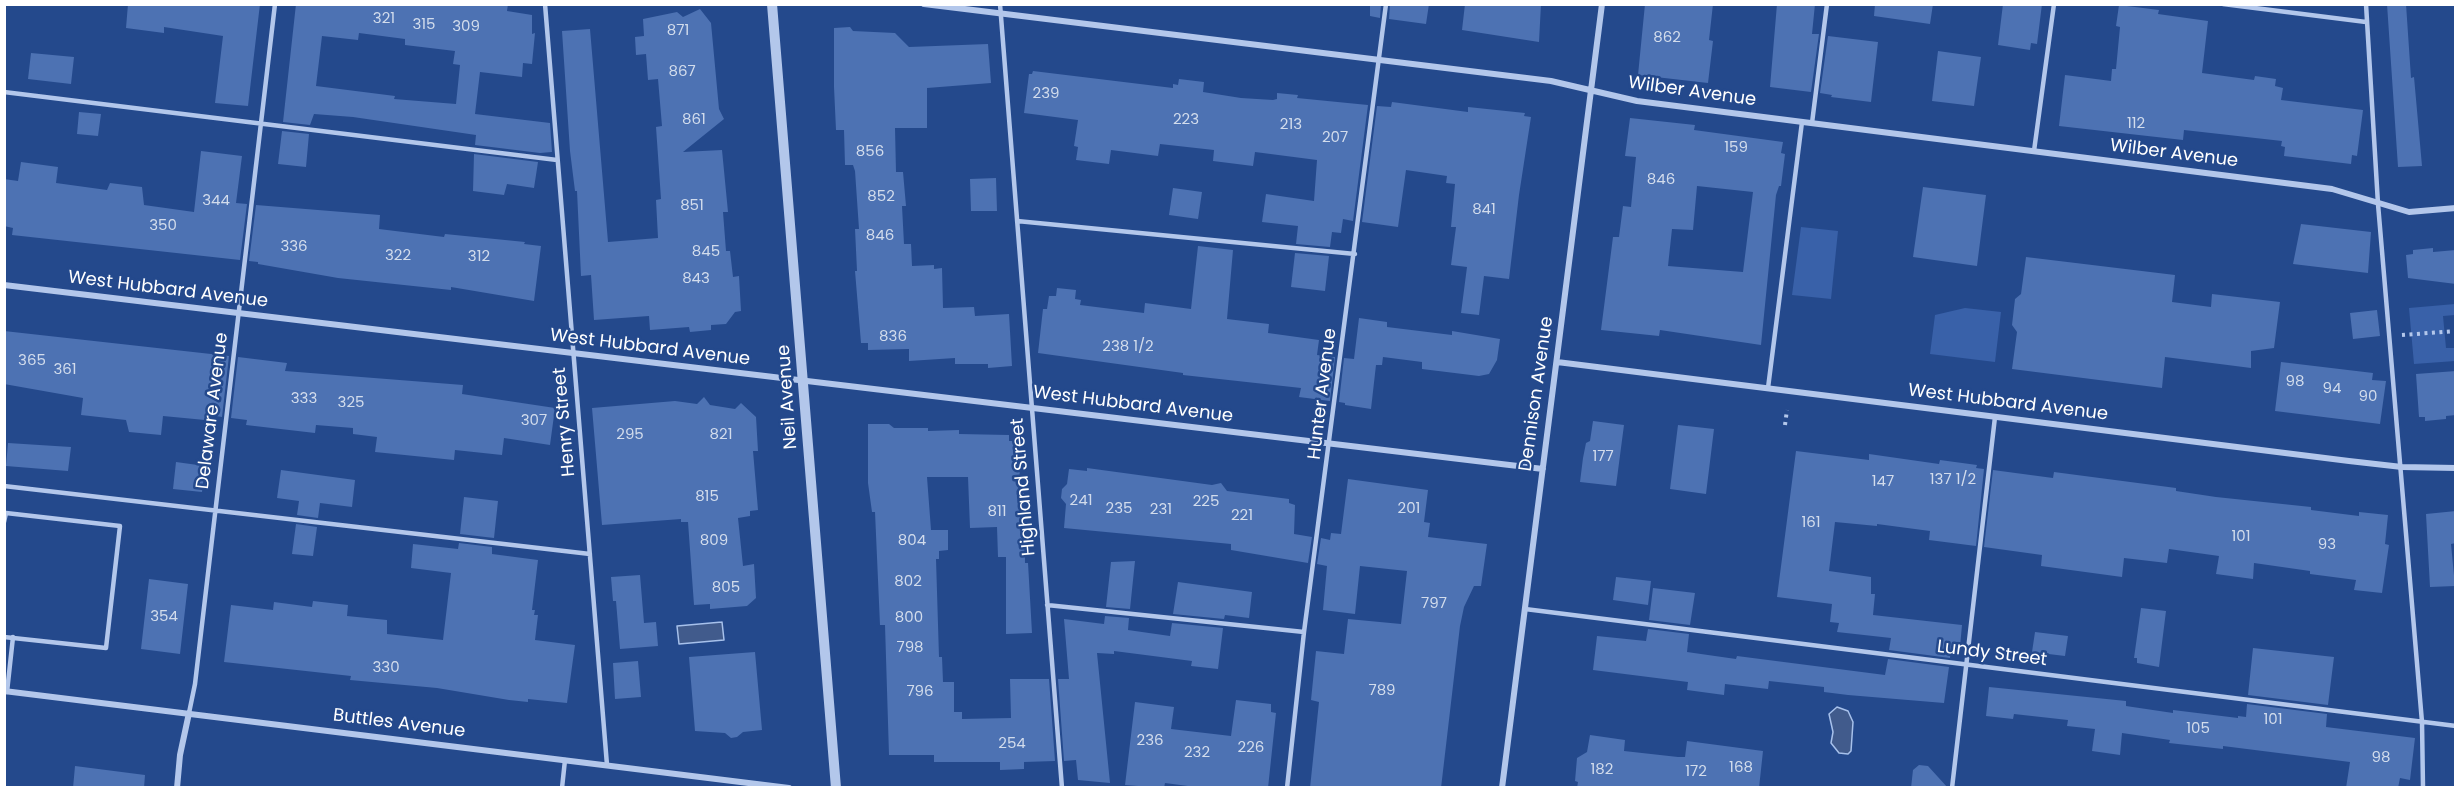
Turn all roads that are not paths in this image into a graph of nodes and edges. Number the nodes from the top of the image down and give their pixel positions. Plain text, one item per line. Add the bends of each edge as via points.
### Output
1 (275, 4) edge
2 (545, 4) edge
3 (772, 4) edge
4 (924, 4) edge
5 (1000, 4) edge
6 (1386, 4) edge
7 (1602, 4) edge
8 (1827, 4) edge
9 (2054, 4) edge
10 (2223, 4) edge
11 (2366, 4) edge
12 (1001, 14) junction
13 (2366, 22) junction
14 (1380, 59) junction
15 (1591, 91) junction
16 (4, 92) edge
17 (261, 122) junction
18 (1802, 122) junction
19 (1812, 123) junction
20 (2034, 151) junction
21 (557, 160) junction
22 (2378, 204) junction
23 (2456, 208) edge
24 (1017, 221) junction
25 (1355, 254) junction
26 (4, 285) edge
27 (238, 314) junction
28 (573, 353) junction
29 (1557, 362) junction
30 (803, 380) junction
31 (1768, 388) junction
32 (1032, 409) junction
33 (1995, 417) junction
34 (1330, 444) junction
35 (2402, 467) junction
36 (2456, 468) edge
37 (1543, 469) junction
38 (4, 486) edge
39 (215, 511) junction
40 (4, 522) edge
41 (590, 554) junction
42 (1047, 605) junction
43 (1525, 609) junction
44 (1304, 632) junction
45 (4, 637) edge
46 (13, 638) junction
47 (1966, 665) junction
48 (6, 692) edge
49 (189, 713) junction
50 (2422, 722) junction
51 (2456, 726) edge
52 (565, 760) junction
53 (607, 765) junction
54 (177, 788) edge
55 (562, 788) edge
56 (789, 788) edge
57 (836, 788) edge
58 (1062, 788) edge
59 (1287, 788) edge
60 (1502, 788) edge
61 (1952, 788) edge
62 (2423, 788) edge

1 - 17 lane, Delaware Avenue
2 - 21 lane, Henry Street
3 - 30 street, Neil Avenue
4 - 12 street, Wilber Avenue
5 - 12 lane, Highland Street
6 - 14 lane, Hunter Avenue
7 - 15 street, Dennison Avenue
8 - 19 lane
9 - 20 lane
10 - 13 lane
11 - 13 lane
12 - 14 street, Wilber Avenue
12 - 24 lane, Highland Street
13 - 22 lane
14 - 15 street, Wilber Avenue via 1551,81
14 - 25 lane, Hunter Avenue
15 - 18 street, Wilber Avenue via 1637,101
15 - 29 street, Dennison Avenue
16 - 17 lane
17 - 21 lane
17 - 27 lane, Delaware Avenue
18 - 19 street, Wilber Avenue
18 - 31 lane
19 - 20 street, Wilber Avenue
20 - 22 street, Wilber Avenue via 2332,189
21 - 28 lane, Henry Street
22 - 23 street, Wilber Avenue via 2409,212
22 - 35 lane
24 - 25 lane
24 - 32 lane, Highland Street
25 - 34 lane, Hunter Avenue
26 - 27 street, West Hubbard Avenue
27 - 28 street, West Hubbard Avenue
27 - 39 lane, Delaware Avenue
28 - 30 street, West Hubbard Avenue
28 - 41 lane, Henry Street
29 - 31 street, West Hubbard Avenue
29 - 37 street, Dennison Avenue
30 - 32 street, West Hubbard Avenue
30 - 57 street, Neil Avenue
31 - 33 street, West Hubbard Avenue
32 - 34 street, West Hubbard Avenue
32 - 42 lane, Highland Street
33 - 35 street, West Hubbard Avenue
33 - 47 lane
34 - 37 street, West Hubbard Avenue
34 - 44 lane, Hunter Avenue
35 - 36 street, West Hubbard Avenue
35 - 50 lane
37 - 43 street, Dennison Avenue
38 - 39 lane
39 - 41 lane
39 - 49 lane, Delaware Avenue
40 - 46 lane via 6,513 120,526 106,648
41 - 53 lane, Henry Street
42 - 44 lane
42 - 58 lane, Highland Street
43 - 47 lane, Lundy Street
43 - 60 street, Dennison Avenue
44 - 59 lane, Hunter Avenue
45 - 46 lane
46 - 48 lane
47 - 50 lane, Lundy Street
47 - 61 lane
48 - 49 street, Buttles Avenue
49 - 52 street, Buttles Avenue
49 - 54 street
50 - 51 lane, Lundy Street
50 - 62 lane
52 - 53 street, Buttles Avenue
52 - 55 lane
53 - 56 street, Buttles Avenue

